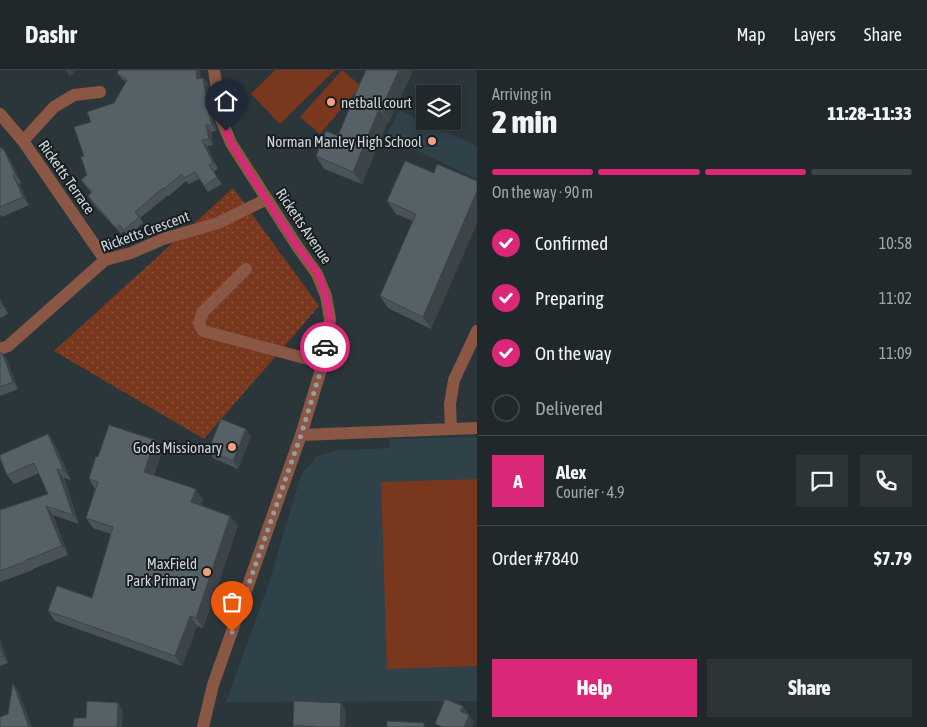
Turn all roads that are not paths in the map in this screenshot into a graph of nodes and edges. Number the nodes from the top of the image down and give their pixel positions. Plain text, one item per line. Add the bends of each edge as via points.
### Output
1 (214, 70) edge
2 (100, 92) dead end
3 (0, 114) edge
4 (23, 141) junction
5 (266, 199) junction
6 (105, 260) junction
7 (246, 269) dead end
8 (477, 331) edge
9 (0, 349) edge
10 (323, 363) junction
11 (477, 428) edge
12 (451, 429) junction
13 (301, 435) junction
14 (203, 727) edge

1 - 5 street, Ricketts Avenue via 221,119 231,143
2 - 4 street via 74,96 54,107
3 - 4 street, Ricketts Terrace
4 - 6 street, Ricketts Terrace
5 - 6 street, Ricketts Crescent via 218,223 163,238 131,253
5 - 10 street, Ricketts Avenue via 318,274 326,296 330,319
6 - 9 street, Ricketts Crescent via 8,346
7 - 10 street via 202,313 199,324 203,332
8 - 12 street via 454,380 450,404
10 - 13 street, Ricketts Avenue
11 - 12 street
12 - 13 street
13 - 14 street, Ricketts Avenue via 213,685

